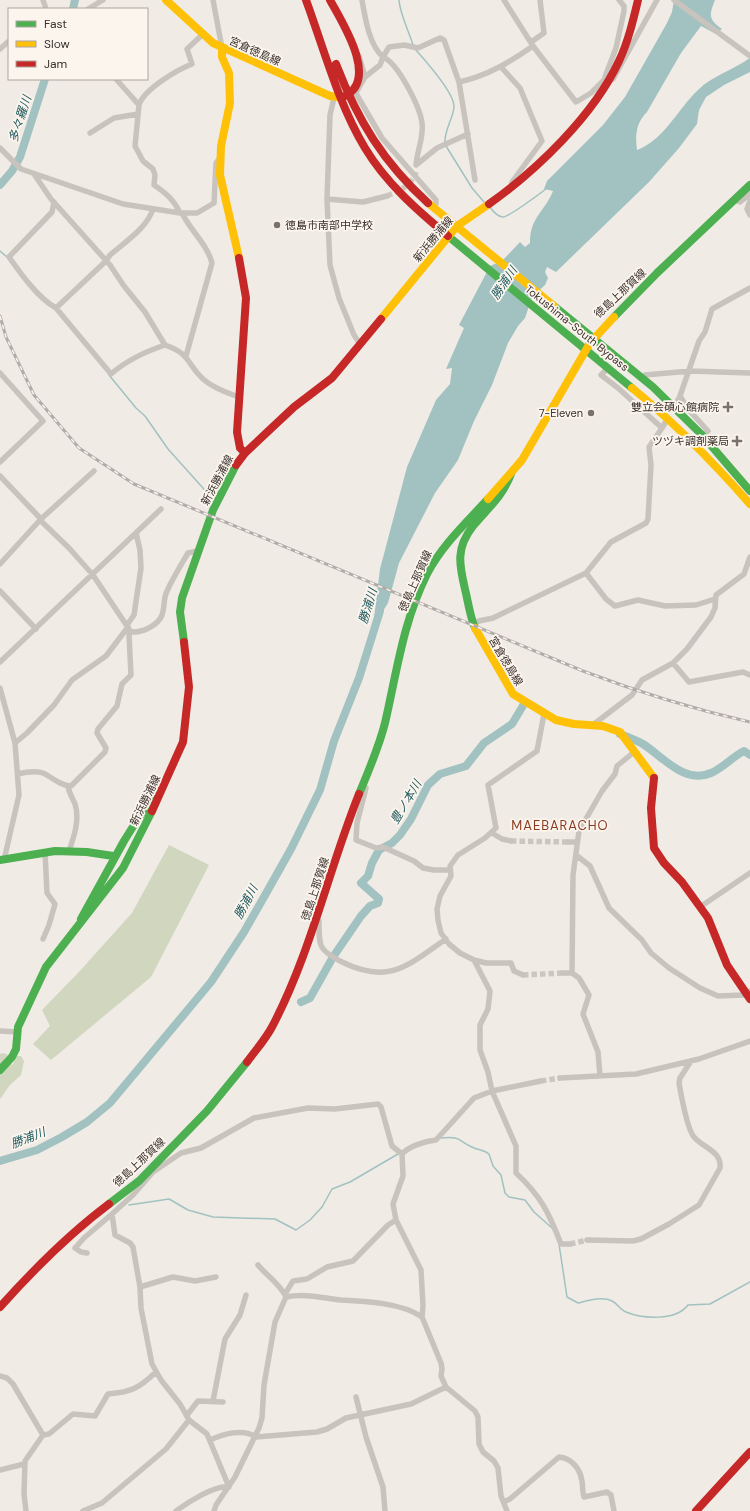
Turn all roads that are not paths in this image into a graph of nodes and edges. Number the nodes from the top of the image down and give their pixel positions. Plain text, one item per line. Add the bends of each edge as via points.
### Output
1 (103, 0) edge
2 (166, 0) edge
3 (214, 0) edge
4 (306, 0) edge
5 (313, 0) edge
6 (330, 0) edge
7 (362, 0) edge
8 (504, 0) edge
9 (540, 0) edge
10 (619, 0) edge
11 (638, 0) edge
12 (657, 0) edge
13 (674, 0) edge
14 (90, 8) edge
15 (203, 34) junction
16 (8, 42) edge
17 (532, 44) junction
18 (0, 49) edge
19 (225, 50) junction
20 (354, 50) junction
21 (750, 56) edge
22 (383, 57) junction
23 (501, 67) junction
24 (365, 77) junction
25 (117, 80) edge
26 (606, 80) junction
27 (459, 82) junction
28 (355, 91) junction
29 (338, 97) junction
30 (139, 105) junction
31 (138, 114) junction
32 (90, 133) dead end
33 (468, 134) junction
34 (0, 148) edge
35 (220, 158) junction
36 (416, 165) junction
37 (416, 172) tunnel mouth
38 (34, 174) junction
39 (400, 176) junction
40 (475, 180) dead end
41 (750, 185) edge
42 (511, 187) junction
43 (750, 194) edge
44 (387, 196) tunnel mouth
45 (327, 199) junction
46 (735, 200) junction
47 (750, 201) edge
48 (54, 202) junction
49 (433, 207) junction
50 (153, 209) junction
51 (181, 213) junction
52 (750, 215) edge
53 (459, 228) junction
54 (450, 239) junction
55 (106, 260) junction
56 (750, 288) edge
57 (56, 308) junction
58 (590, 338) junction
59 (360, 344) junction
60 (165, 345) junction
61 (582, 347) junction
62 (186, 356) junction
63 (608, 368) junction
64 (690, 371) junction
65 (0, 373) edge
66 (750, 373) edge
67 (645, 375) dead end
68 (239, 397) junction
69 (658, 409) junction
70 (702, 435) junction
71 (245, 453) junction
72 (0, 462) edge
73 (94, 471) dead end
74 (511, 474) junction
75 (0, 476) edge
76 (746, 490) edge
77 (750, 504) edge
78 (161, 509) dead end
79 (41, 520) junction
80 (136, 533) junction
81 (197, 551) junction
82 (750, 557) edge
83 (0, 564) edge
84 (586, 573) junction
85 (93, 575) junction
86 (0, 591) edge
87 (715, 599) junction
88 (473, 624) junction
89 (129, 628) junction
90 (36, 629) junction
91 (0, 662) edge
92 (673, 664) junction
93 (750, 674) edge
94 (0, 688) edge
95 (544, 714) junction
96 (594, 724) junction
97 (15, 743) junction
98 (634, 752) junction
99 (18, 774) junction
100 (364, 783) junction
101 (68, 786) junction
102 (162, 789) junction
103 (492, 833) junction
104 (511, 841) tunnel mouth
105 (568, 842) tunnel mouth
106 (577, 842) junction
107 (69, 851) junction
108 (45, 852) junction
109 (576, 855) junction
110 (114, 856) junction
111 (2, 860) edge
112 (449, 870) junction
113 (750, 873) edge
114 (700, 907) junction
115 (319, 913) junction
116 (78, 926) junction
117 (43, 939) dead end
118 (446, 940) junction
119 (474, 960) junction
120 (563, 973) tunnel mouth
121 (572, 973) junction
122 (523, 975) tunnel mouth
123 (749, 995) edge
124 (0, 1031) edge
125 (17, 1032) junction
126 (750, 1041) edge
127 (691, 1061) junction
128 (0, 1070) edge
129 (600, 1076) junction
130 (560, 1078) tunnel mouth
131 (541, 1082) tunnel mouth
132 (492, 1091) junction
133 (400, 1153) junction
134 (151, 1171) junction
135 (112, 1214) junction
136 (396, 1220) junction
137 (587, 1240) tunnel mouth
138 (570, 1244) dead end
139 (87, 1253) dead end
140 (258, 1265) dead end
141 (216, 1277) dead end
142 (140, 1287) junction
143 (285, 1295) junction
144 (246, 1296) dead end
145 (0, 1306) edge
146 (422, 1317) junction
147 (156, 1372) junction
148 (0, 1376) edge
149 (446, 1387) junction
150 (356, 1397) dead end
151 (213, 1401) junction
152 (222, 1402) dead end
153 (361, 1414) junction
154 (188, 1418) junction
155 (43, 1435) junction
156 (256, 1437) junction
157 (210, 1440) junction
158 (750, 1452) edge
159 (24, 1464) junction
160 (0, 1470) edge
161 (229, 1487) junction
162 (504, 1502) junction
163 (94, 1510) edge
164 (26, 1511) edge
165 (83, 1511) edge
166 (176, 1511) edge
167 (214, 1511) edge
168 (385, 1511) edge
169 (508, 1511) edge
170 (614, 1511) edge
171 (696, 1511) edge

1 - 14 street
2 - 15 main road, 宮倉徳島線
3 - 19 street
4 - 29 main road, Tokushima-South Bypass
5 - 29 main road, Tokushima-South Bypass
6 - 20 main road
7 - 22 street via 373,40
8 - 17 street
9 - 17 street via 544,33
10 - 26 street via 624,6 622,25
11 - 26 main road, 新浜勝浦線 via 628,39 616,67
12 - 26 street via 613,79
13 - 21 street
15 - 19 main road, 宮倉徳島線
15 - 30 street via 187,49 192,64 149,91 140,100
16 - 18 street
17 - 23 street
17 - 26 street via 576,102
19 - 29 main road, 宮倉徳島線
19 - 35 main road via 222,57 229,73 230,103
20 - 24 street via 363,63
20 - 28 main road via 361,76
22 - 24 street via 380,65
22 - 27 street via 390,47 396,45 414,48 442,38
22 - 36 street via 387,58 409,90 421,118 421,143
23 - 27 street via 483,76
23 - 42 street via 520,88 542,141
24 - 28 street
25 - 30 street
26 - 42 main road, 新浜勝浦線 via 590,109 536,167
27 - 33 street
28 - 29 main road
28 - 49 street via 382,138 436,200
29 - 39 main road, Tokushima-South Bypass
29 - 45 street via 330,115
29 - 54 main road, Tokushima-South Bypass via 377,166 405,199
30 - 31 street
31 - 32 street via 114,118
31 - 51 street via 134,146 143,161 153,169 154,185 168,194
33 - 36 street via 437,148
33 - 40 street
34 - 38 street via 15,164
35 - 51 street via 216,163 214,203 197,213
35 - 68 main road via 220,175 246,298
36 - 37 street
38 - 48 street
38 - 50 street via 123,204
39 - 49 main road, Tokushima-South Bypass
39 - 54 main road via 410,194 446,228
41 - 46 main road, 徳島上那賀線
42 - 53 main road, 新浜勝浦線
43 - 46 street via 740,202
44 - 45 street via 363,202
45 - 59 street via 332,278 354,335
46 - 58 main road, 徳島上那賀線 via 609,315
47 - 52 street via 747,209
48 - 55 street
48 - 57 street via 52,212 9,257 44,301
49 - 53 main road, Tokushima-South Bypass
50 - 51 street
50 - 55 street via 143,226
51 - 62 street via 212,263
53 - 54 main road, 新浜勝浦線
53 - 58 main road, Tokushima-South Bypass
54 - 59 main road, 新浜勝浦線
54 - 61 main road, Tokushima-South Bypass
55 - 57 street
55 - 60 street via 145,312
56 - 64 street via 712,309
57 - 60 street via 110,374 142,353
58 - 61 main road, 徳島上那賀線
58 - 69 main road
58 - 70 main road, Tokushima-South Bypass via 653,387
59 - 71 main road, 新浜勝浦線 via 332,378 294,407
60 - 62 street
61 - 63 main road, Tokushima-South Bypass
61 - 74 main road, 徳島上那賀線 via 531,446
62 - 68 street via 203,379
63 - 69 main road, Tokushima-South Bypass
63 - 84 street via 601,374 664,426 649,446 651,465 646,523 611,542
64 - 66 street
64 - 67 street
64 - 70 street via 678,399 708,431
65 - 72 street via 43,421
68 - 71 main road via 238,442
69 - 76 main road, Tokushima-South Bypass via 732,482
70 - 76 main road, Tokushima-South Bypass via 740,479
71 - 81 main road, 新浜勝浦線 via 220,494
73 - 79 street
74 - 88 main road, 宮倉徳島線 via 509,484 468,532 459,553 458,563
74 - 100 main road, 徳島上那賀線 via 435,558 404,632 382,736
75 - 79 street
76 - 77 main road, Tokushima-South Bypass
78 - 80 street
79 - 83 street
79 - 85 street
80 - 85 street
80 - 89 street via 141,568 134,615
81 - 89 street via 188,553 168,588 164,596 162,616 158,621 142,631
81 - 102 main road, 新浜勝浦線 via 185,584 180,612 188,667 183,742
82 - 87 street via 744,574 722,588
84 - 87 street via 606,599 615,606 638,600 665,606 696,604
84 - 88 street via 493,618
85 - 89 street
85 - 90 street
86 - 90 street
87 - 92 street via 711,617 688,649
88 - 95 main road, 宮倉徳島線 via 513,694
89 - 97 street via 106,656 72,680 54,705
89 - 101 street via 131,675 122,684 117,706 97,733 106,748 105,752 87,772
90 - 91 street
92 - 93 street via 689,682 744,672
92 - 96 street via 642,680 632,695
94 - 97 street
95 - 96 main road, 宮倉徳島線 via 562,723
95 - 103 street via 538,751 488,785 496,823
96 - 98 main road, 宮倉徳島線 via 620,732
97 - 99 street
98 - 106 street via 617,766 615,774 582,824
98 - 114 main road, 宮倉徳島線 via 655,780 651,808 654,848
99 - 101 street via 27,771 42,773
99 - 111 street via 18,806
100 - 112 street via 366,787 357,823 356,840 376,848 383,847 414,861 423,868
100 - 115 main road, 徳島上那賀線
101 - 107 street via 75,803 76,824
102 - 110 main road via 150,801
102 - 116 main road, 新浜勝浦線 via 123,868
103 - 104 street
103 - 112 street via 458,855
105 - 106 street
106 - 109 street
107 - 108 main road
107 - 110 main road via 106,853
108 - 111 main road
108 - 117 street via 47,893 55,904
109 - 121 street via 573,875
109 - 123 street via 590,866 609,908 642,940 651,953 669,968 718,996
110 - 116 main road via 97,892 85,906
112 - 118 street via 451,876 440,896 437,909 441,933
113 - 114 street
114 - 123 main road, 宮倉徳島線 via 712,926 727,965
115 - 118 street via 320,946 329,955 360,971 386,972 399,968
115 - 134 main road, 徳島上那賀線 via 280,1014 262,1043 207,1111
116 - 125 main road, 新浜勝浦線 via 46,967 20,1020
118 - 119 street via 460,953
119 - 122 street via 486,963 511,963 514,971
119 - 132 street via 490,991 488,1009 480,1025 480,1046
120 - 121 street
121 - 129 street via 579,978 589,995 583,1014 598,1052
124 - 125 street
125 - 128 main road, 新浜勝浦線 via 16,1049
126 - 127 street
127 - 129 street via 636,1074
127 - 137 street via 678,1083 690,1128 693,1137 716,1155 720,1164 702,1201 669,1224 641,1239
129 - 130 street
131 - 132 street
132 - 133 street via 474,1098 437,1138
132 - 138 street via 516,1146 516,1173 545,1206 561,1244
133 - 134 street via 392,1146 381,1106 378,1104 335,1109 308,1108 254,1118 201,1148 181,1153
133 - 136 street via 403,1176 393,1204
134 - 135 street via 133,1195
134 - 145 main road, 徳島上那賀線 via 77,1228
135 - 139 street via 76,1248
135 - 142 street via 115,1235 130,1243 133,1248
136 - 143 street via 353,1261 328,1267 306,1279 293,1281
136 - 146 street via 420,1270 424,1306
140 - 143 street
141 - 142 street via 195,1281 173,1277
142 - 147 street via 141,1308
143 - 146 street via 361,1300 394,1306
143 - 156 street via 275,1322 264,1385 262,1418
144 - 151 street via 240,1315 225,1339
146 - 149 street via 441,1363 441,1376
147 - 154 street
147 - 155 street via 135,1390 108,1394 95,1416 73,1414 49,1434
148 - 155 street via 7,1378 12,1384
149 - 153 street via 411,1404
149 - 162 street via 478,1416 479,1444 498,1468 500,1491
150 - 153 street
151 - 152 street
151 - 154 street via 198,1401
153 - 156 street via 317,1432
153 - 168 street via 366,1438 383,1487
154 - 157 street via 203,1429
154 - 163 street via 166,1449
155 - 159 street via 26,1457
156 - 157 street via 251,1433 224,1434
156 - 161 street
157 - 161 street
158 - 171 main road
159 - 160 street
159 - 164 street
161 - 166 street via 200,1496
161 - 167 street
162 - 169 street
162 - 170 street via 559,1457 572,1461 581,1476 584,1497 607,1492 611,1495
163 - 165 street

